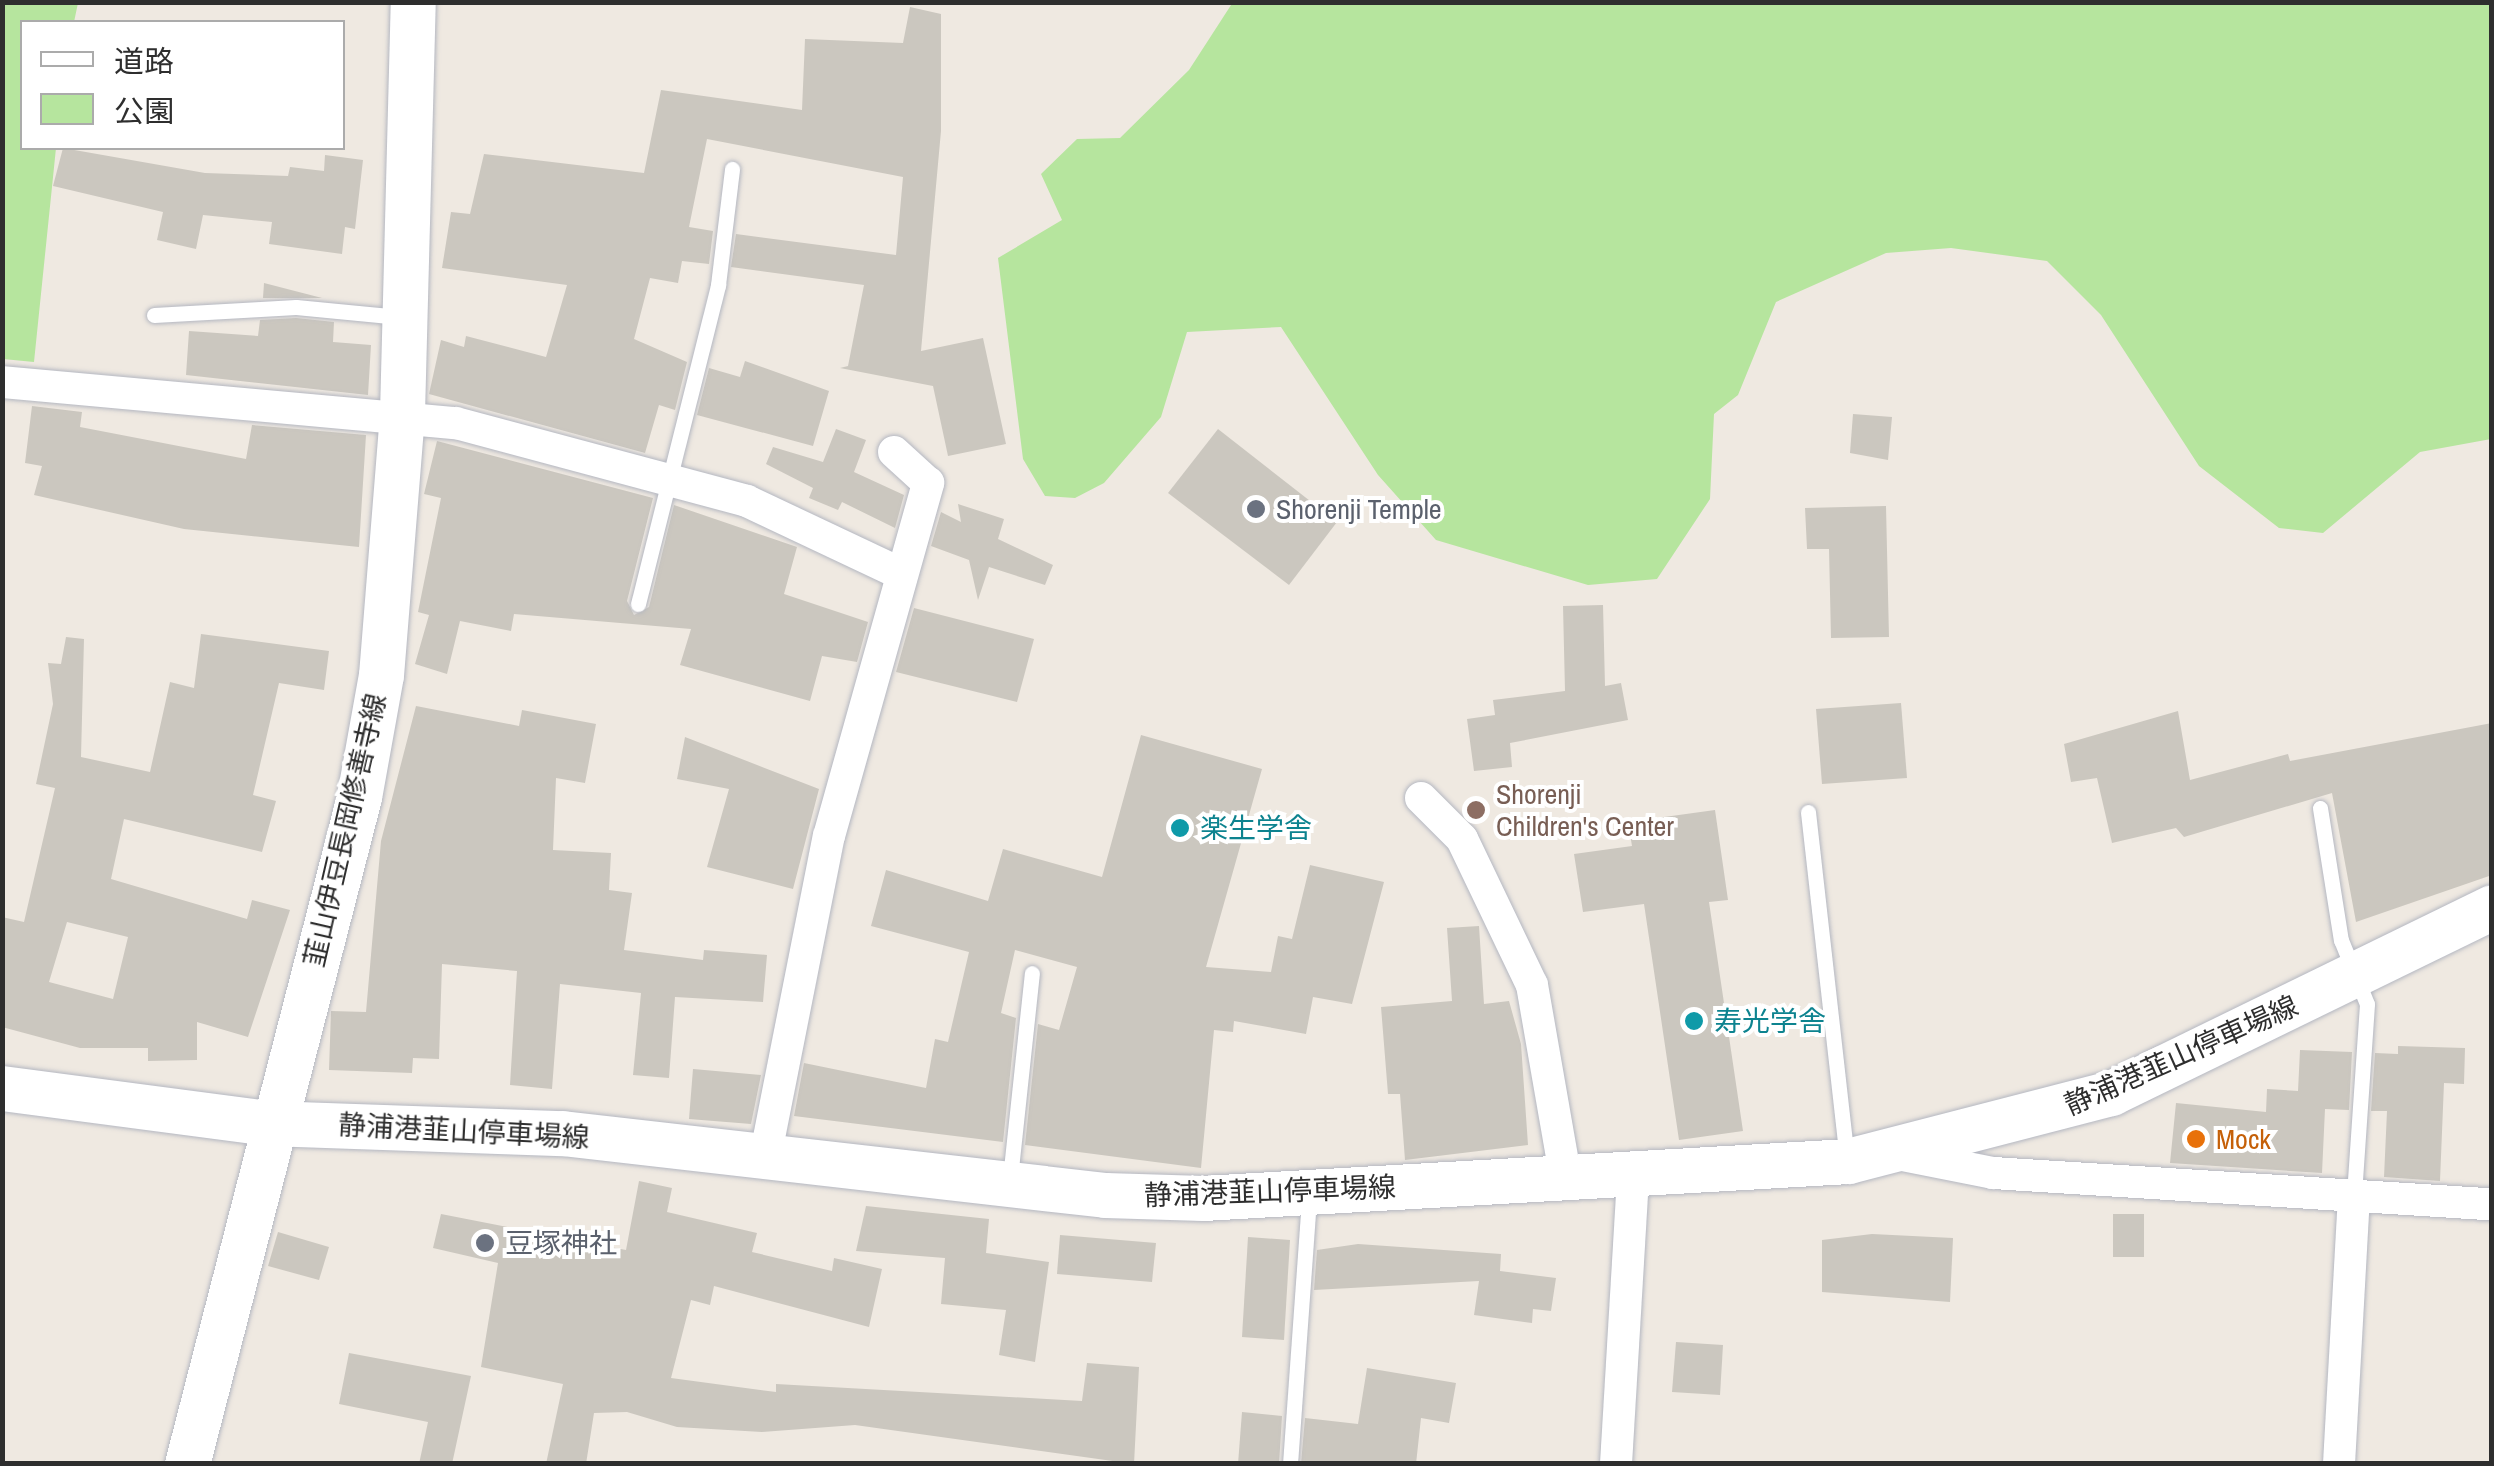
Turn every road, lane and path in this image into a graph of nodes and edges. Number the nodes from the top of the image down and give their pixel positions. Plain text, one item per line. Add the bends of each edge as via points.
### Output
1 (414, 2) edge
2 (732, 169) dead end
3 (154, 315) dead end
4 (404, 318) junction
5 (2, 382) edge
6 (402, 413) junction
7 (894, 452) dead end
8 (670, 480) junction
9 (897, 572) junction
10 (638, 604) dead end
11 (1422, 798) dead end
12 (2320, 808) dead end
13 (1808, 812) dead end
14 (2492, 907) edge
15 (1032, 972) dead end
16 (2356, 973) junction
17 (2, 1088) edge
18 (269, 1123) junction
19 (1897, 1154) junction
20 (765, 1158) junction
21 (1848, 1161) junction
22 (1633, 1175) junction
23 (1566, 1180) junction
24 (1010, 1187) junction
25 (1309, 1192) junction
26 (2354, 1196) junction
27 (2492, 1204) edge
28 (187, 1464) edge
29 (1290, 1464) edge
30 (1616, 1464) edge
31 (2339, 1464) edge

1 - 4 main road, 韮山伊豆長岡修善寺線
2 - 8 lane via 718,285
3 - 4 lane via 296,306
4 - 6 main road, 韮山伊豆長岡修善寺線
5 - 6 street
6 - 8 street
6 - 18 main road, 韮山伊豆長岡修善寺線 via 381,674 359,796
7 - 9 street via 928,484
8 - 9 street via 746,501
8 - 10 lane
9 - 20 street via 830,836
11 - 23 street via 1462,839 1532,985
12 - 16 lane via 2342,940
13 - 21 lane
14 - 16 main road, 静浦港韮山停車場線
15 - 24 lane
16 - 19 main road, 静浦港韮山停車場線 via 2110,1093
16 - 26 lane via 2367,1004
17 - 18 main road, 静浦港韮山停車場線
18 - 20 main road, 静浦港韮山停車場線 via 562,1133
18 - 28 main road, 韮山伊豆長岡修善寺線
19 - 21 main road, 静浦港韮山停車場線
19 - 26 street via 1993,1173
20 - 24 main road, 静浦港韮山停車場線
21 - 22 main road, 静浦港韮山停車場線
22 - 23 main road, 静浦港韮山停車場線
22 - 30 street
23 - 25 main road, 静浦港韮山停車場線
24 - 25 main road, 静浦港韮山停車場線 via 1204,1198
25 - 29 lane
26 - 27 street
26 - 31 street

